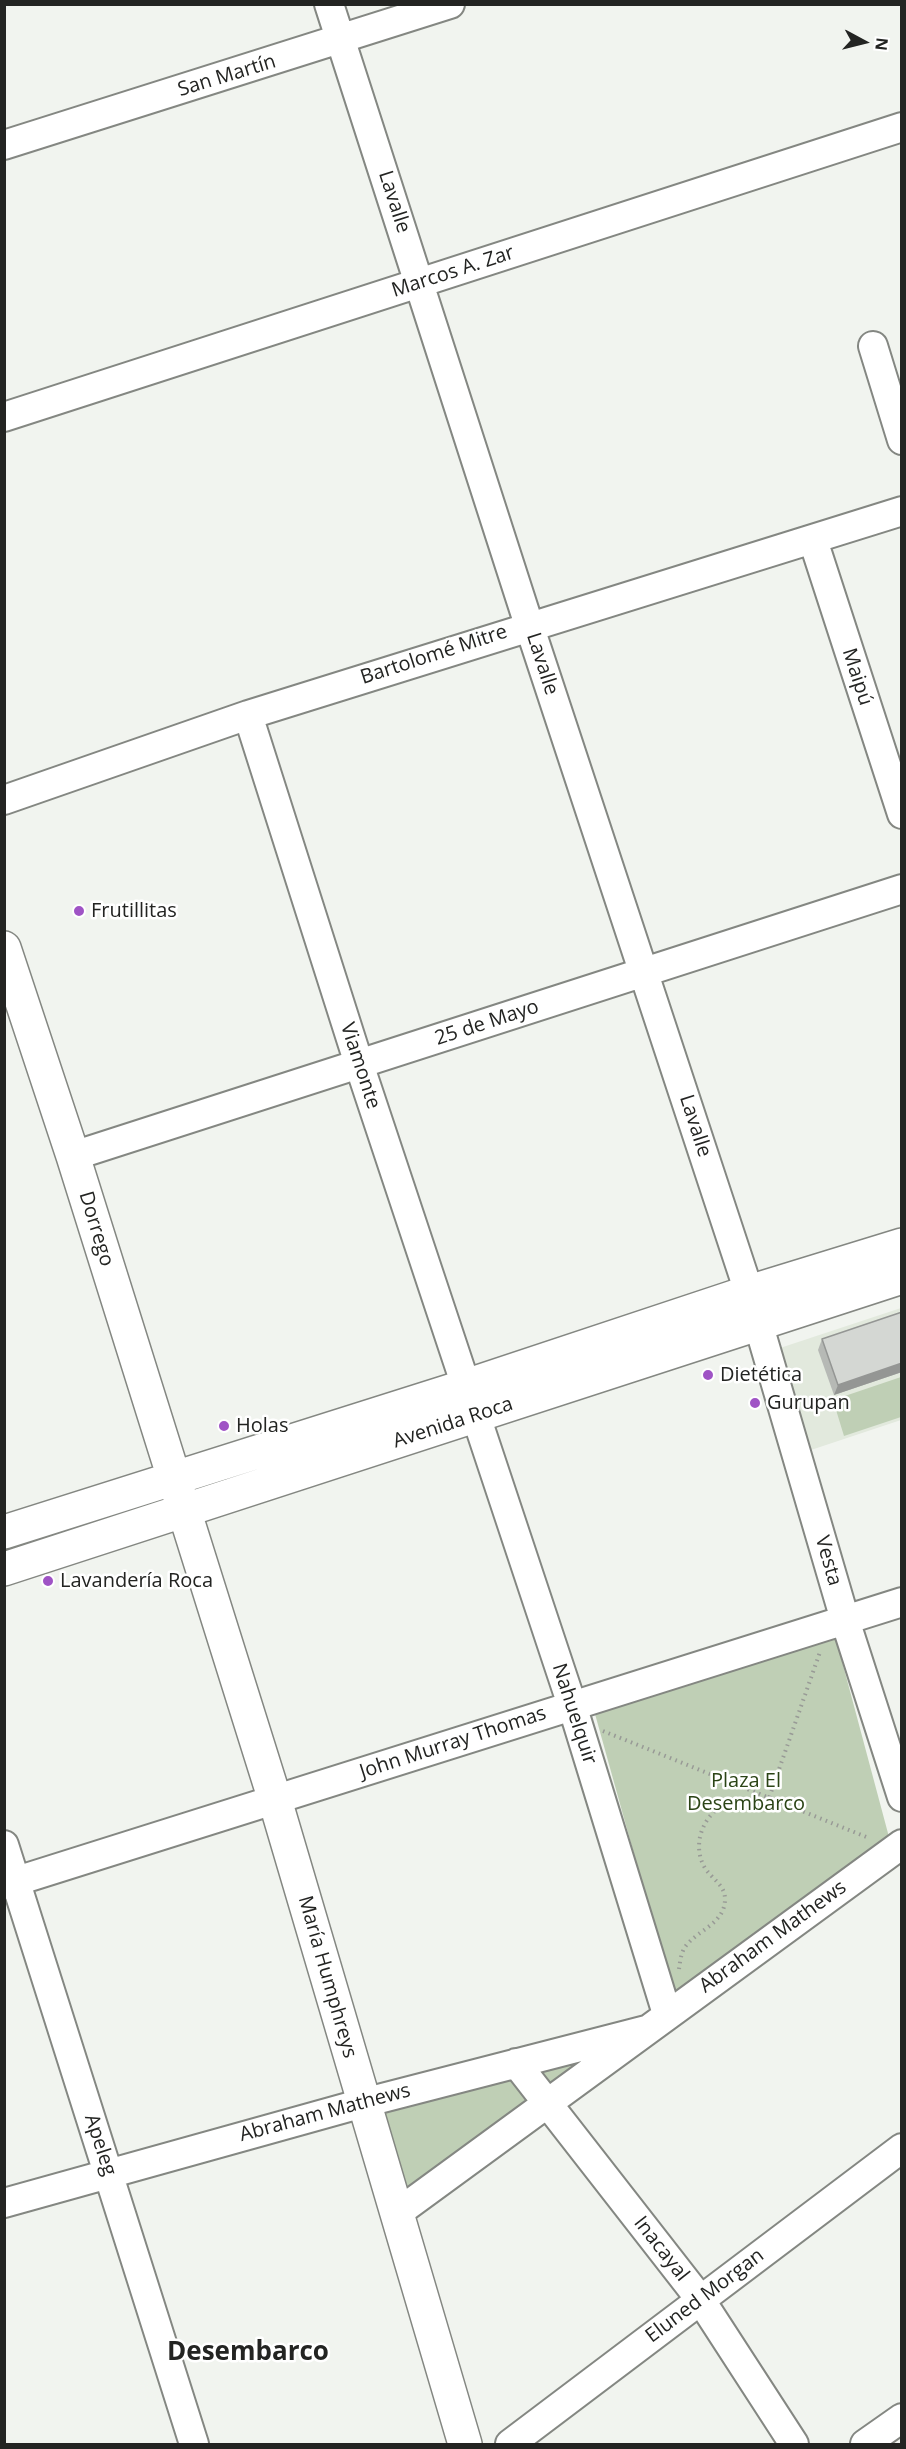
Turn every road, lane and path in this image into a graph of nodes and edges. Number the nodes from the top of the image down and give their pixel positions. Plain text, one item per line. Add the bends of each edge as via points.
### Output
1 (329, 4) edge
2 (450, 4) edge
3 (341, 41) junction
4 (902, 127) edge
5 (4, 145) edge
6 (420, 282) junction
7 (873, 346) dead end
8 (4, 417) edge
9 (902, 440) edge
10 (902, 511) edge
11 (813, 540) junction
12 (529, 625) junction
13 (248, 714) junction
14 (4, 800) edge
15 (902, 814) edge
16 (902, 889) edge
17 (4, 948) edge
18 (645, 972) junction
19 (359, 1064) junction
20 (73, 1156) junction
21 (902, 1245) edge
22 (902, 1276) edge
23 (749, 1292) junction
24 (758, 1323) junction
25 (471, 1401) junction
26 (174, 1479) junction
27 (184, 1511) junction
28 (4, 1532) edge
29 (4, 1569) edge
30 (902, 1602) edge
31 (837, 1622) junction
32 (575, 1713) junction
33 (902, 1797) edge
34 (769, 1798) junction
35 (275, 1800) junction
36 (4, 1845) edge
37 (899, 1850) edge
38 (10, 1883) edge
39 (678, 1971) dead end
40 (657, 2022) junction
41 (516, 2063) junction
42 (363, 2103) junction
43 (546, 2104) junction
44 (902, 2148) edge
45 (108, 2172) junction
46 (4, 2203) edge
47 (396, 2214) junction
48 (700, 2299) junction
49 (902, 2418) edge
50 (194, 2445) edge
51 (465, 2445) edge
52 (510, 2445) edge
53 (794, 2445) edge
54 (865, 2445) edge

1 - 3 street, Lavalle
2 - 3 street, San Martín
3 - 5 street, San Martín
3 - 6 street, Lavalle
4 - 6 street, Marcos A. Zar
6 - 8 street, Marcos A. Zar
6 - 12 street, Lavalle
7 - 9 street
10 - 11 street, Bartolomé Mitre
11 - 12 street, Bartolomé Mitre
11 - 15 street, Maipú
12 - 13 street, Bartolomé Mitre
12 - 18 street, Lavalle
13 - 14 street, Bartolomé Mitre
13 - 19 street, Viamonte
16 - 18 street, 25 de Mayo
17 - 20 main road, Dorrego
18 - 19 street, 25 de Mayo
18 - 23 street, Lavalle
19 - 20 street, 25 de Mayo
19 - 25 street, Viamonte
20 - 26 main road, Dorrego
21 - 23 main road, Avenida Roca
22 - 24 main road, Avenida Roca
23 - 24 street, Lavalle
23 - 25 main road, Avenida Roca
24 - 25 main road, Avenida Roca
24 - 31 street, Vesta
25 - 26 main road, Avenida Roca
25 - 27 main road, Avenida Roca
25 - 32 street, Nahuelquir
26 - 27 main road, Dorrego
26 - 28 main road, Avenida Roca
27 - 29 main road, Avenida Roca
27 - 35 main road, María Humphreys
30 - 31 street, John Murray Thomas
31 - 32 street, John Murray Thomas
31 - 33 street, Vesta
31 - 34 path
32 - 34 path
32 - 35 street, John Murray Thomas
32 - 40 street, Nahuelquir
34 - 37 path
34 - 39 path via 728,1802 713,1813 700,1833 698,1852 706,1869 720,1884 725,1899 721,1914 684,1949
35 - 38 street, John Murray Thomas
35 - 42 main road, María Humphreys
36 - 38 street, Apeleg
37 - 40 street, Abraham Mathews
38 - 45 street, Apeleg
40 - 41 street, Abraham Mathews
40 - 43 street, Abraham Mathews
41 - 42 street, Abraham Mathews
41 - 43 street, Inacayal
42 - 45 street, Abraham Mathews
42 - 47 main road, María Humphreys
43 - 47 street, Abraham Mathews
43 - 48 street, Inacayal
44 - 48 street, Eluned Morgan
45 - 46 street, Abraham Mathews
45 - 50 street, Apeleg
47 - 51 main road, María Humphreys
48 - 52 street, Eluned Morgan
48 - 53 street, Inacayal
49 - 54 street

